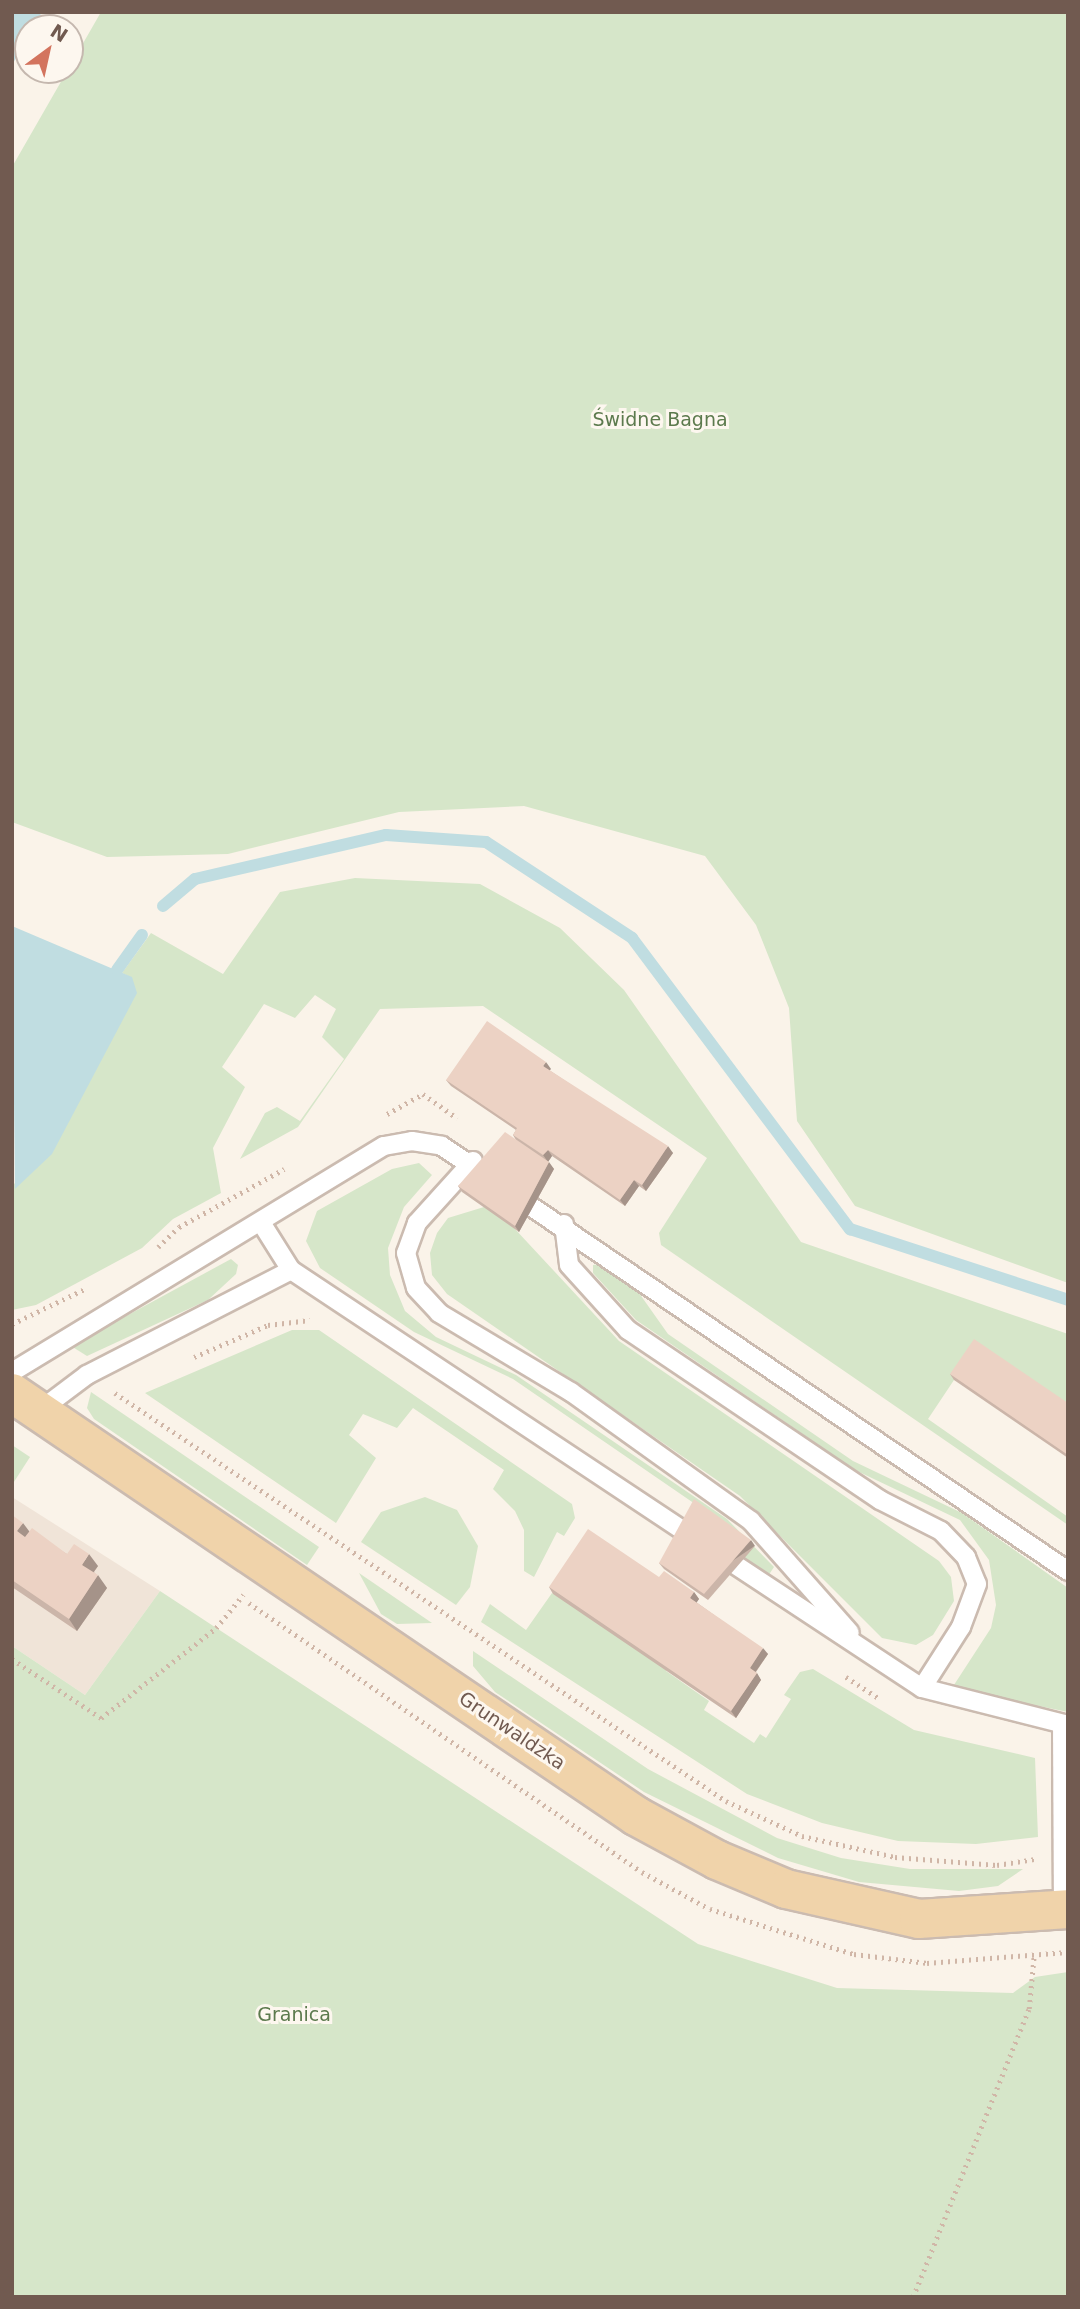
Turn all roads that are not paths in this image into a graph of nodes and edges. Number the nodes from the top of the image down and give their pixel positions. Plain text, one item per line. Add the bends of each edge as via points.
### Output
1 (473, 1161) junction
2 (262, 1224) junction
3 (564, 1224) junction
4 (291, 1270) junction
5 (12, 1372) edge
6 (26, 1402) edge
7 (1068, 1571) edge
8 (866, 1652) junction
9 (922, 1688) junction
10 (1065, 1724) edge
11 (1054, 1912) edge

1 - 2 lane via 442,1146 412,1141 384,1146
1 - 3 lane
1 - 8 lane via 417,1223 406,1253 416,1288 439,1313 571,1392 751,1521
2 - 4 lane
2 - 5 lane via 46,1347
3 - 7 lane
3 - 9 lane via 569,1265 628,1330 880,1500 941,1531 966,1557 977,1584 961,1627
4 - 6 lane
4 - 8 lane
6 - 11 main road, Grunwaldzka via 636,1816 717,1860 786,1889 919,1919
8 - 9 lane
9 - 10 lane
10 - 11 lane via 1062,1854

